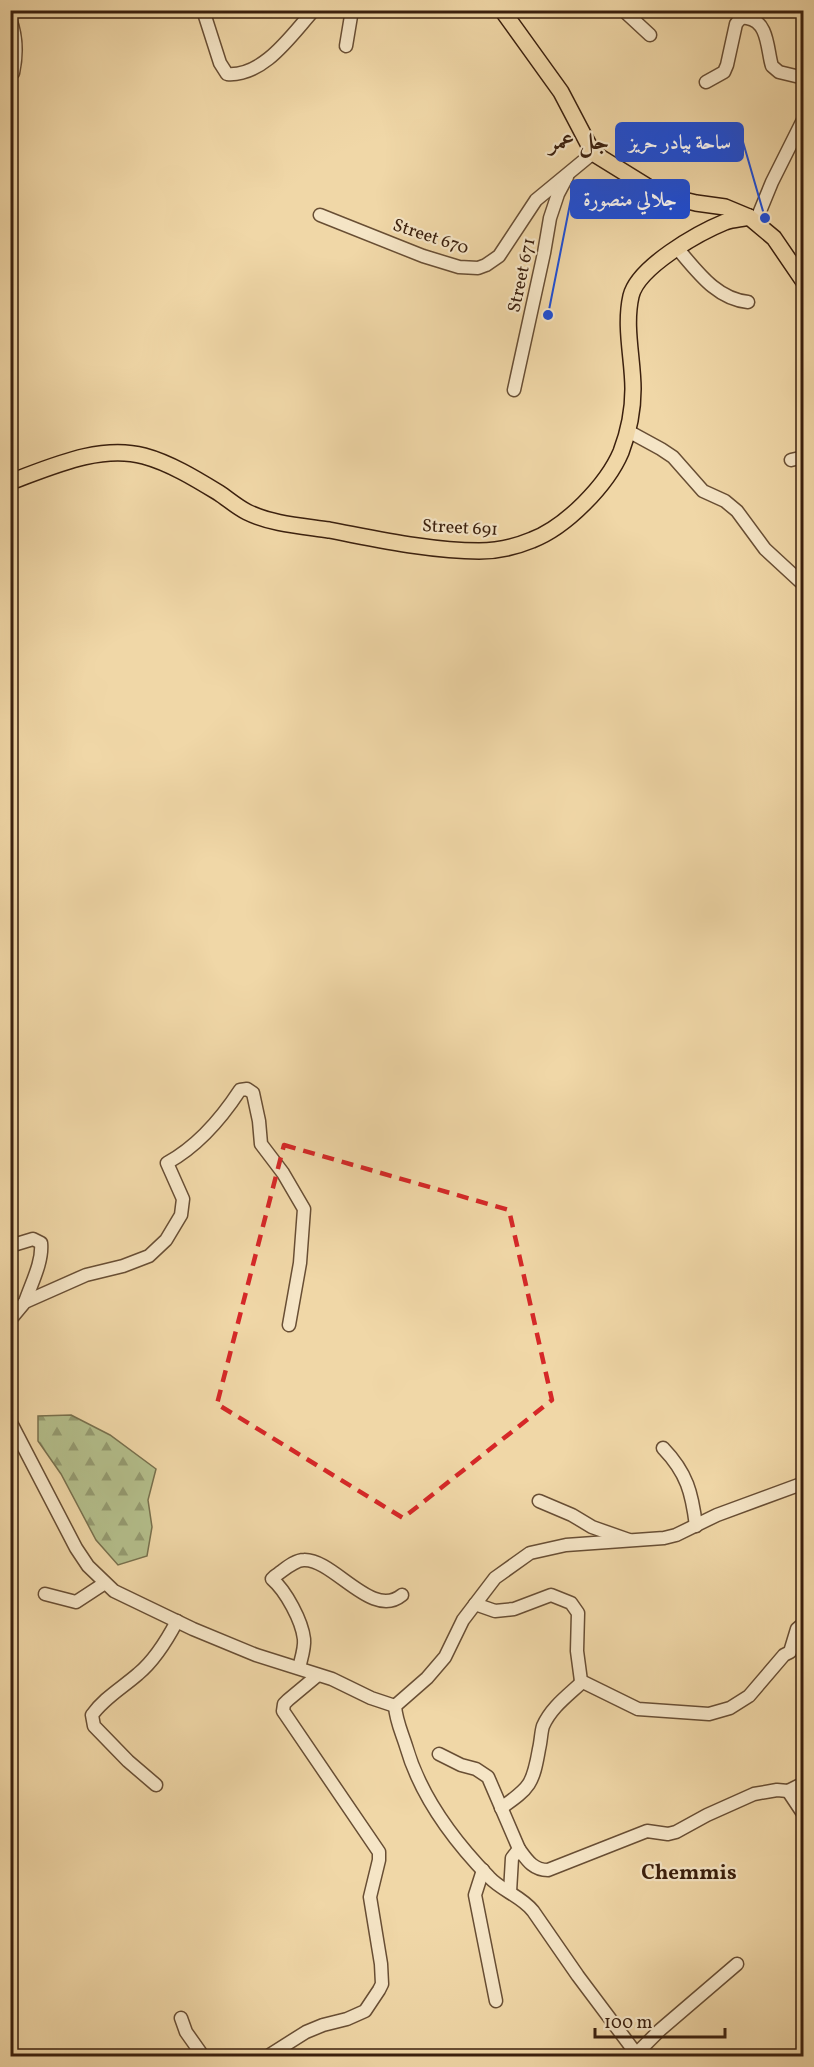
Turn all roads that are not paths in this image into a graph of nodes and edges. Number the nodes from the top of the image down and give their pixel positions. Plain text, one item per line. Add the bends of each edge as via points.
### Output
1 (203, 10) edge
2 (314, 10) edge
3 (352, 10) edge
4 (502, 10) edge
5 (622, 10) edge
6 (10, 19) edge
7 (650, 35) dead end
8 (346, 46) dead end
9 (10, 75) edge
10 (804, 78) edge
11 (706, 82) dead end
12 (804, 118) edge
13 (593, 153) junction
14 (570, 170) junction
15 (320, 215) dead end
16 (753, 219) junction
17 (677, 248) junction
18 (804, 282) edge
19 (748, 302) dead end
20 (514, 390) dead end
21 (628, 431) junction
22 (804, 457) edge
23 (791, 460) dead end
24 (10, 482) edge
25 (804, 585) edge
26 (10, 1246) edge
27 (25, 1302) junction
28 (10, 1320) edge
29 (289, 1325) dead end
30 (10, 1421) edge
31 (663, 1448) dead end
32 (804, 1483) edge
33 (539, 1501) dead end
34 (696, 1526) junction
35 (633, 1541) junction
36 (105, 1583) junction
37 (45, 1593) dead end
38 (402, 1595) dead end
39 (475, 1604) junction
40 (177, 1621) junction
41 (804, 1623) edge
42 (299, 1668) junction
43 (318, 1675) junction
44 (581, 1681) junction
45 (395, 1706) junction
46 (439, 1754) dead end
47 (804, 1783) edge
48 (156, 1785) dead end
49 (789, 1791) junction
50 (501, 1808) junction
51 (804, 1815) edge
52 (519, 1849) junction
53 (483, 1870) junction
54 (510, 1892) junction
55 (737, 1964) dead end
56 (496, 2001) dead end
57 (181, 2018) dead end
58 (637, 2055) edge
59 (202, 2056) edge
60 (268, 2056) edge

1 - 2 street via 220,63 227,74 233,74 249,72 263,62
3 - 8 street
4 - 13 main road via 561,92
5 - 7 street
6 - 9 street via 16,56
10 - 11 street via 779,72 772,66 761,26 744,18 736,24 724,72
12 - 16 street
13 - 14 street, Street 670
13 - 16 main road via 648,188 670,197 725,207
14 - 15 street, Street 670 via 536,200 499,256 478,268 459,267 423,256
14 - 20 street, Street 671 via 551,212
16 - 17 main road, Street 691 via 727,222
16 - 18 main road via 774,238
17 - 19 street via 711,286 736,301
17 - 21 main road, Street 691 via 647,272 632,294 629,337 633,387
21 - 24 main road, Street 691 via 606,477 567,519 544,536 489,550 389,541 282,522 247,512 185,473 143,456 112,453 80,458
21 - 25 street via 662,448 703,491 737,511 765,549
22 - 23 street
26 - 27 street via 33,1239 41,1243
27 - 28 street
27 - 29 street via 86,1275 149,1256 166,1240 181,1215 183,1199 167,1163 184,1154 226,1112 240,1090 247,1089 253,1094 261,1144 304,1209
30 - 36 street via 76,1548
31 - 34 street via 679,1466 692,1493
32 - 34 street
33 - 35 street via 592,1527
34 - 35 street via 664,1538
35 - 39 street via 566,1545 530,1553 501,1573
36 - 37 street via 76,1602
36 - 40 street
38 - 42 street via 386,1600 371,1597 309,1561 302,1560 275,1576 272,1579 289,1600 304,1641
39 - 44 street via 495,1611 514,1609 551,1595 571,1603 578,1613
39 - 45 street via 446,1657
40 - 42 street via 256,1655
40 - 48 street via 140,1673 92,1715 94,1726
41 - 44 street via 797,1629 790,1652 755,1690 736,1704 709,1714 638,1709
42 - 43 street
43 - 45 street
43 - 60 street via 288,1700 282,1711 379,1852 370,1897 382,1984 365,2011 306,2032
44 - 50 street via 554,1708 543,1727 531,1783
45 - 53 street via 409,1757 431,1802
46 - 50 street via 488,1777
47 - 49 street
49 - 51 street
49 - 52 street via 754,1794 676,1832 647,1831 548,1870 530,1864
50 - 52 street
52 - 54 street via 512,1858
53 - 54 street
53 - 56 street via 475,1895
54 - 58 street via 536,1914
55 - 58 street via 660,2030
57 - 59 street

